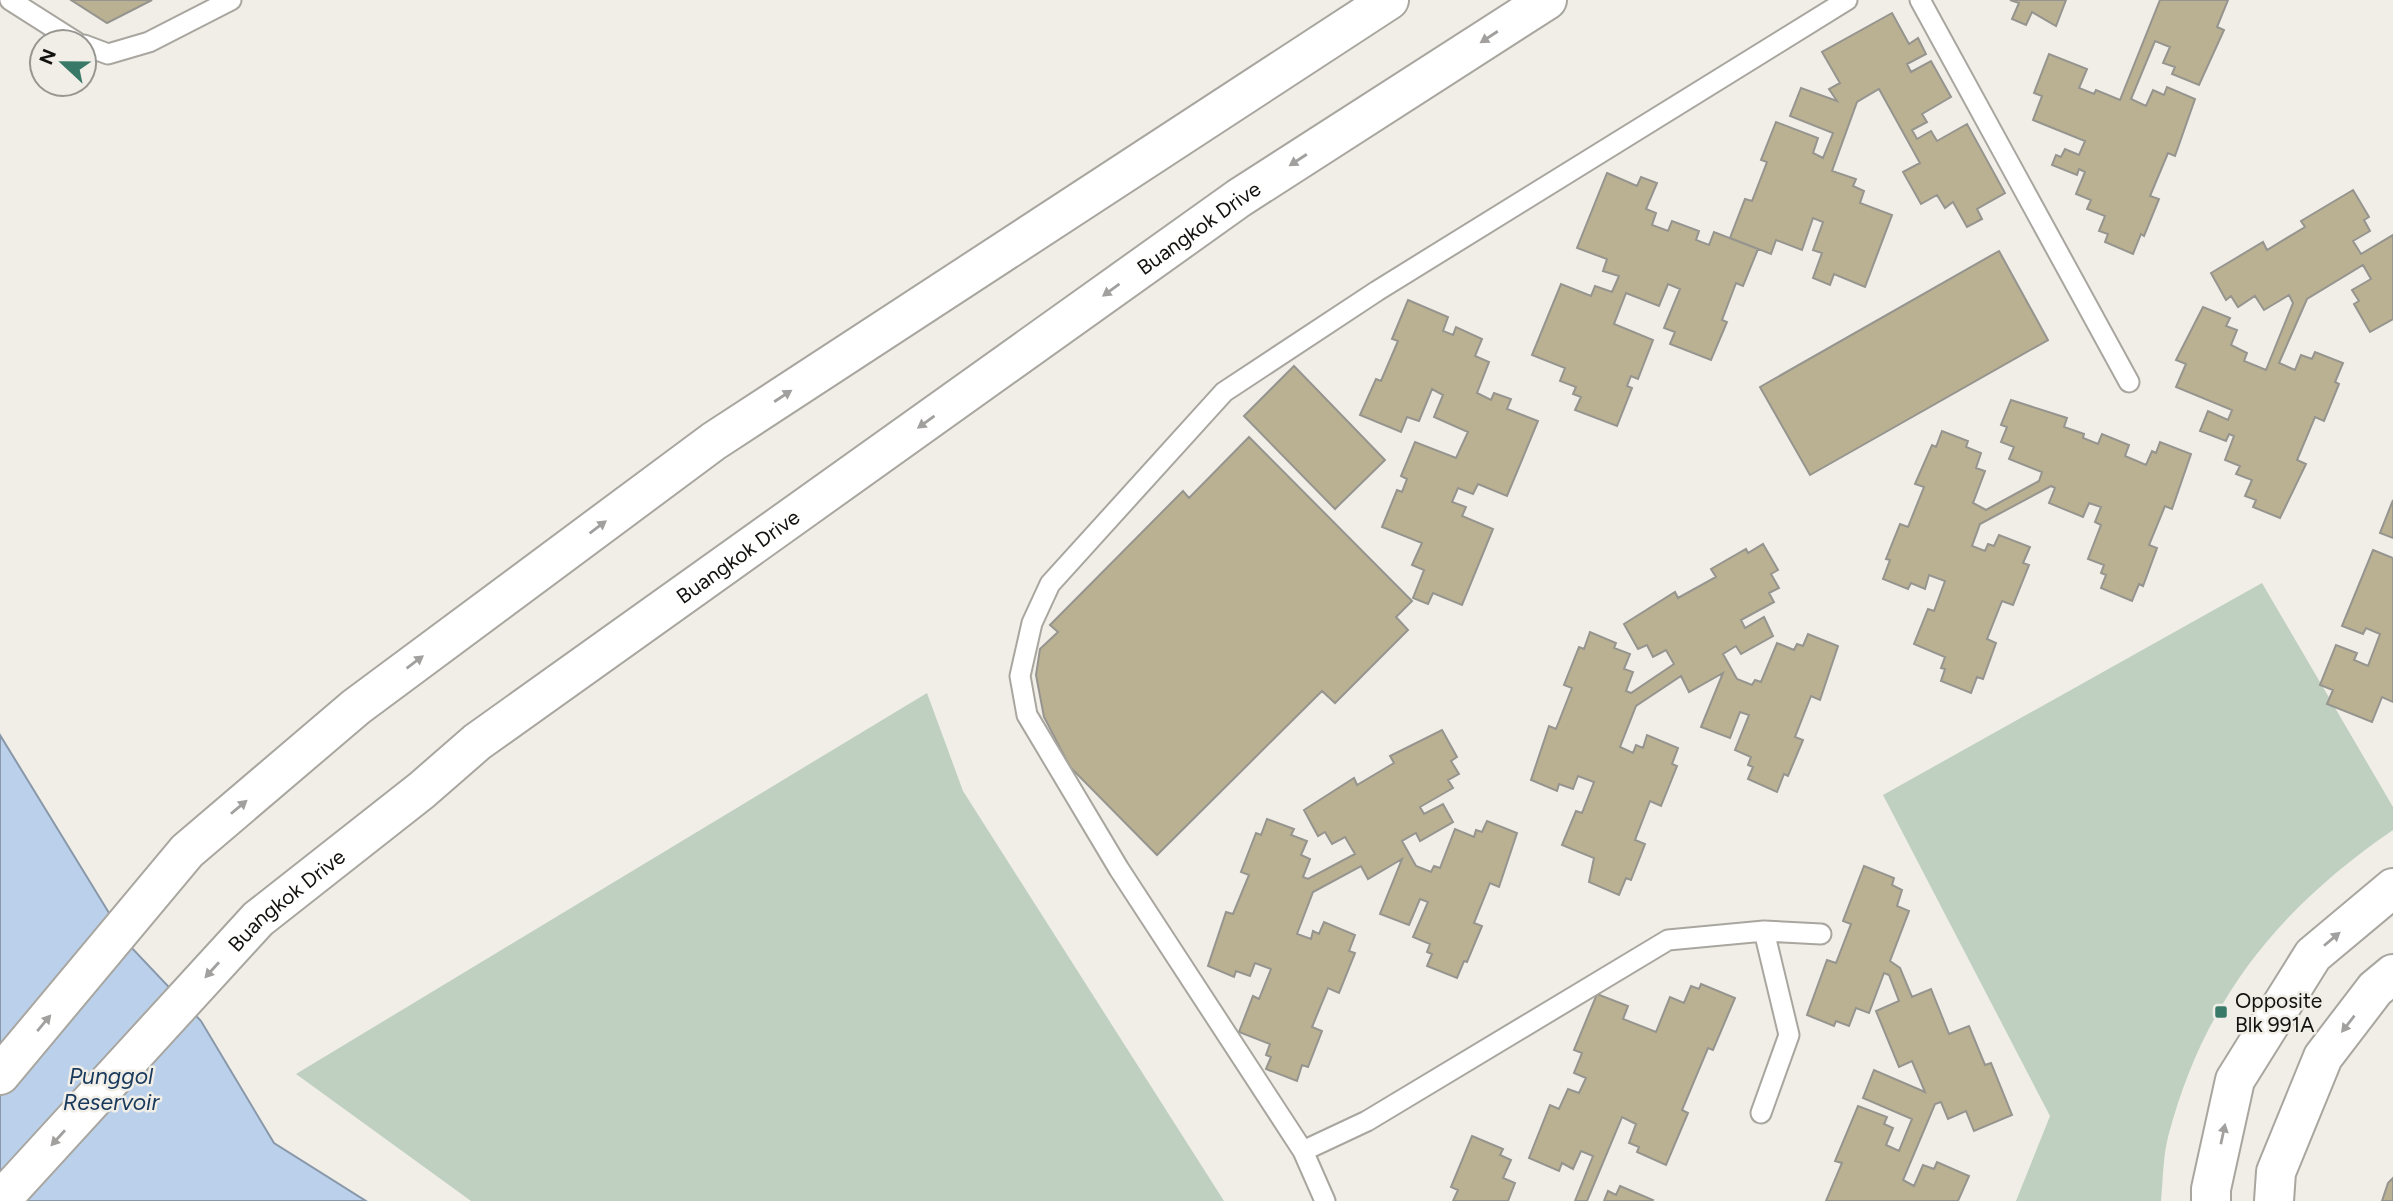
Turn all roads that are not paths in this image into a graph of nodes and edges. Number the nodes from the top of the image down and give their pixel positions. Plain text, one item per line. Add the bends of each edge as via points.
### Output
1 (9, 0) edge
2 (231, 0) edge
3 (1390, 0) edge
4 (1547, 0) edge
5 (1847, 0) edge
6 (1920, 0) edge
7 (54, 28) edge
8 (98, 50) edge
9 (2129, 382) dead end
10 (2393, 888) edge
11 (1764, 931) junction
12 (1821, 934) dead end
13 (2393, 974) edge
14 (0, 1075) edge
15 (1761, 1113) dead end
16 (1303, 1151) junction
17 (0, 1201) edge
18 (1325, 1201) edge
19 (2211, 1201) edge
20 (2274, 1201) edge

1 - 7 lane
2 - 8 lane via 149,42 108,54
14 -> 3 main road via 187,851 356,708 714,441
4 -> 17 main road, Buangkok Drive via 1216,215 477,742 258,919
5 - 16 lane via 1601,150 1224,392 1050,584 1032,622 1020,676 1027,715 1126,881
6 - 9 lane
19 -> 10 main road via 2235,1080 2313,955
11 - 12 lane
11 - 15 lane via 1789,1035
11 - 16 lane via 1668,940 1367,1121
13 -> 20 main road via 2375,989 2323,1057 2276,1172
16 - 18 lane

